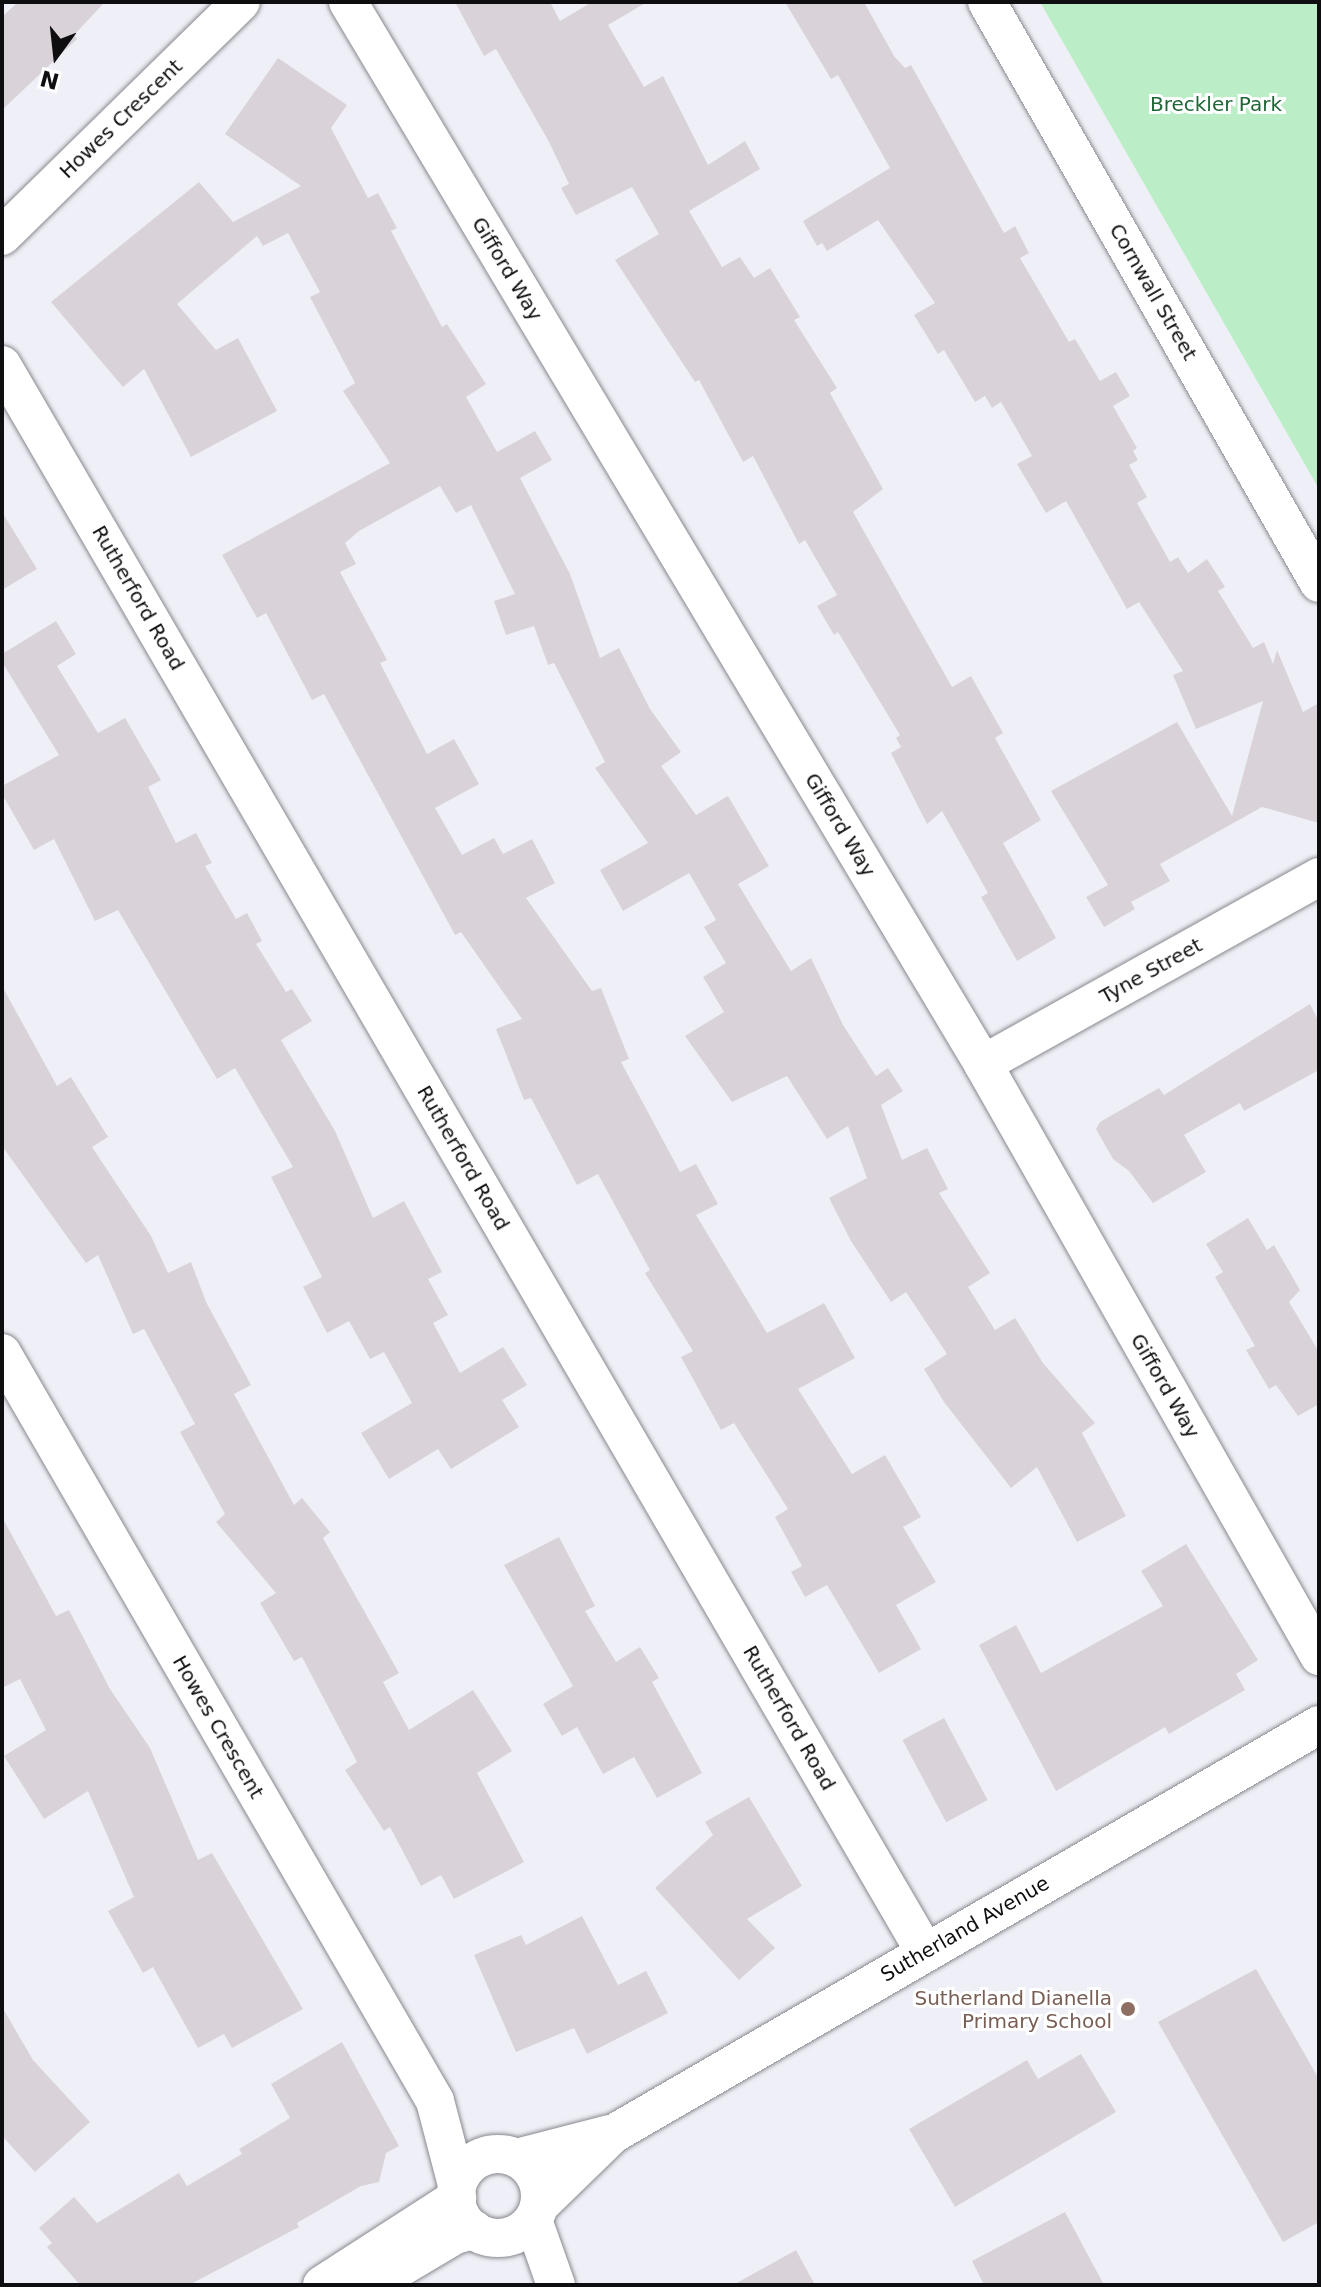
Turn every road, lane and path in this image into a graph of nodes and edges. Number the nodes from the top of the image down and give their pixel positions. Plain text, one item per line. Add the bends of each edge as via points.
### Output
1 (241, 2) edge
2 (348, 2) edge
3 (987, 2) edge
4 (2, 236) edge
5 (2, 365) edge
6 (1319, 583) edge
7 (1319, 877) edge
8 (983, 1064) junction
9 (2, 1353) edge
10 (1319, 1656) edge
11 (1319, 1725) edge
12 (925, 1952) junction
13 (435, 2101) junction
14 (613, 2134) junction
15 (505, 2157) junction
16 (471, 2213) junction
17 (536, 2213) junction
18 (322, 2285) edge
19 (371, 2285) edge
20 (544, 2285) edge
21 (556, 2285) edge

1 - 4 street, Howes Crescent
2 - 8 street, Gifford Way
3 - 6 street, Cornwall Street
5 - 12 street, Rutherford Road
7 - 8 street, Tyne Street
8 - 10 street, Gifford Way
9 - 13 street, Howes Crescent
11 - 12 street, Sutherland Avenue
12 - 14 street, Sutherland Avenue
13 - 15 street, Howes Crescent
13 - 16 street, Howes Crescent
14 - 15 street, Sutherland Avenue
14 - 17 street, Sutherland Avenue
15 - 16 street via 474,2162
15 - 17 street via 536,2178
16 - 17 street via 522,2230
16 - 18 street
16 - 19 street via 455,2235
16 - 20 street
17 - 21 street

